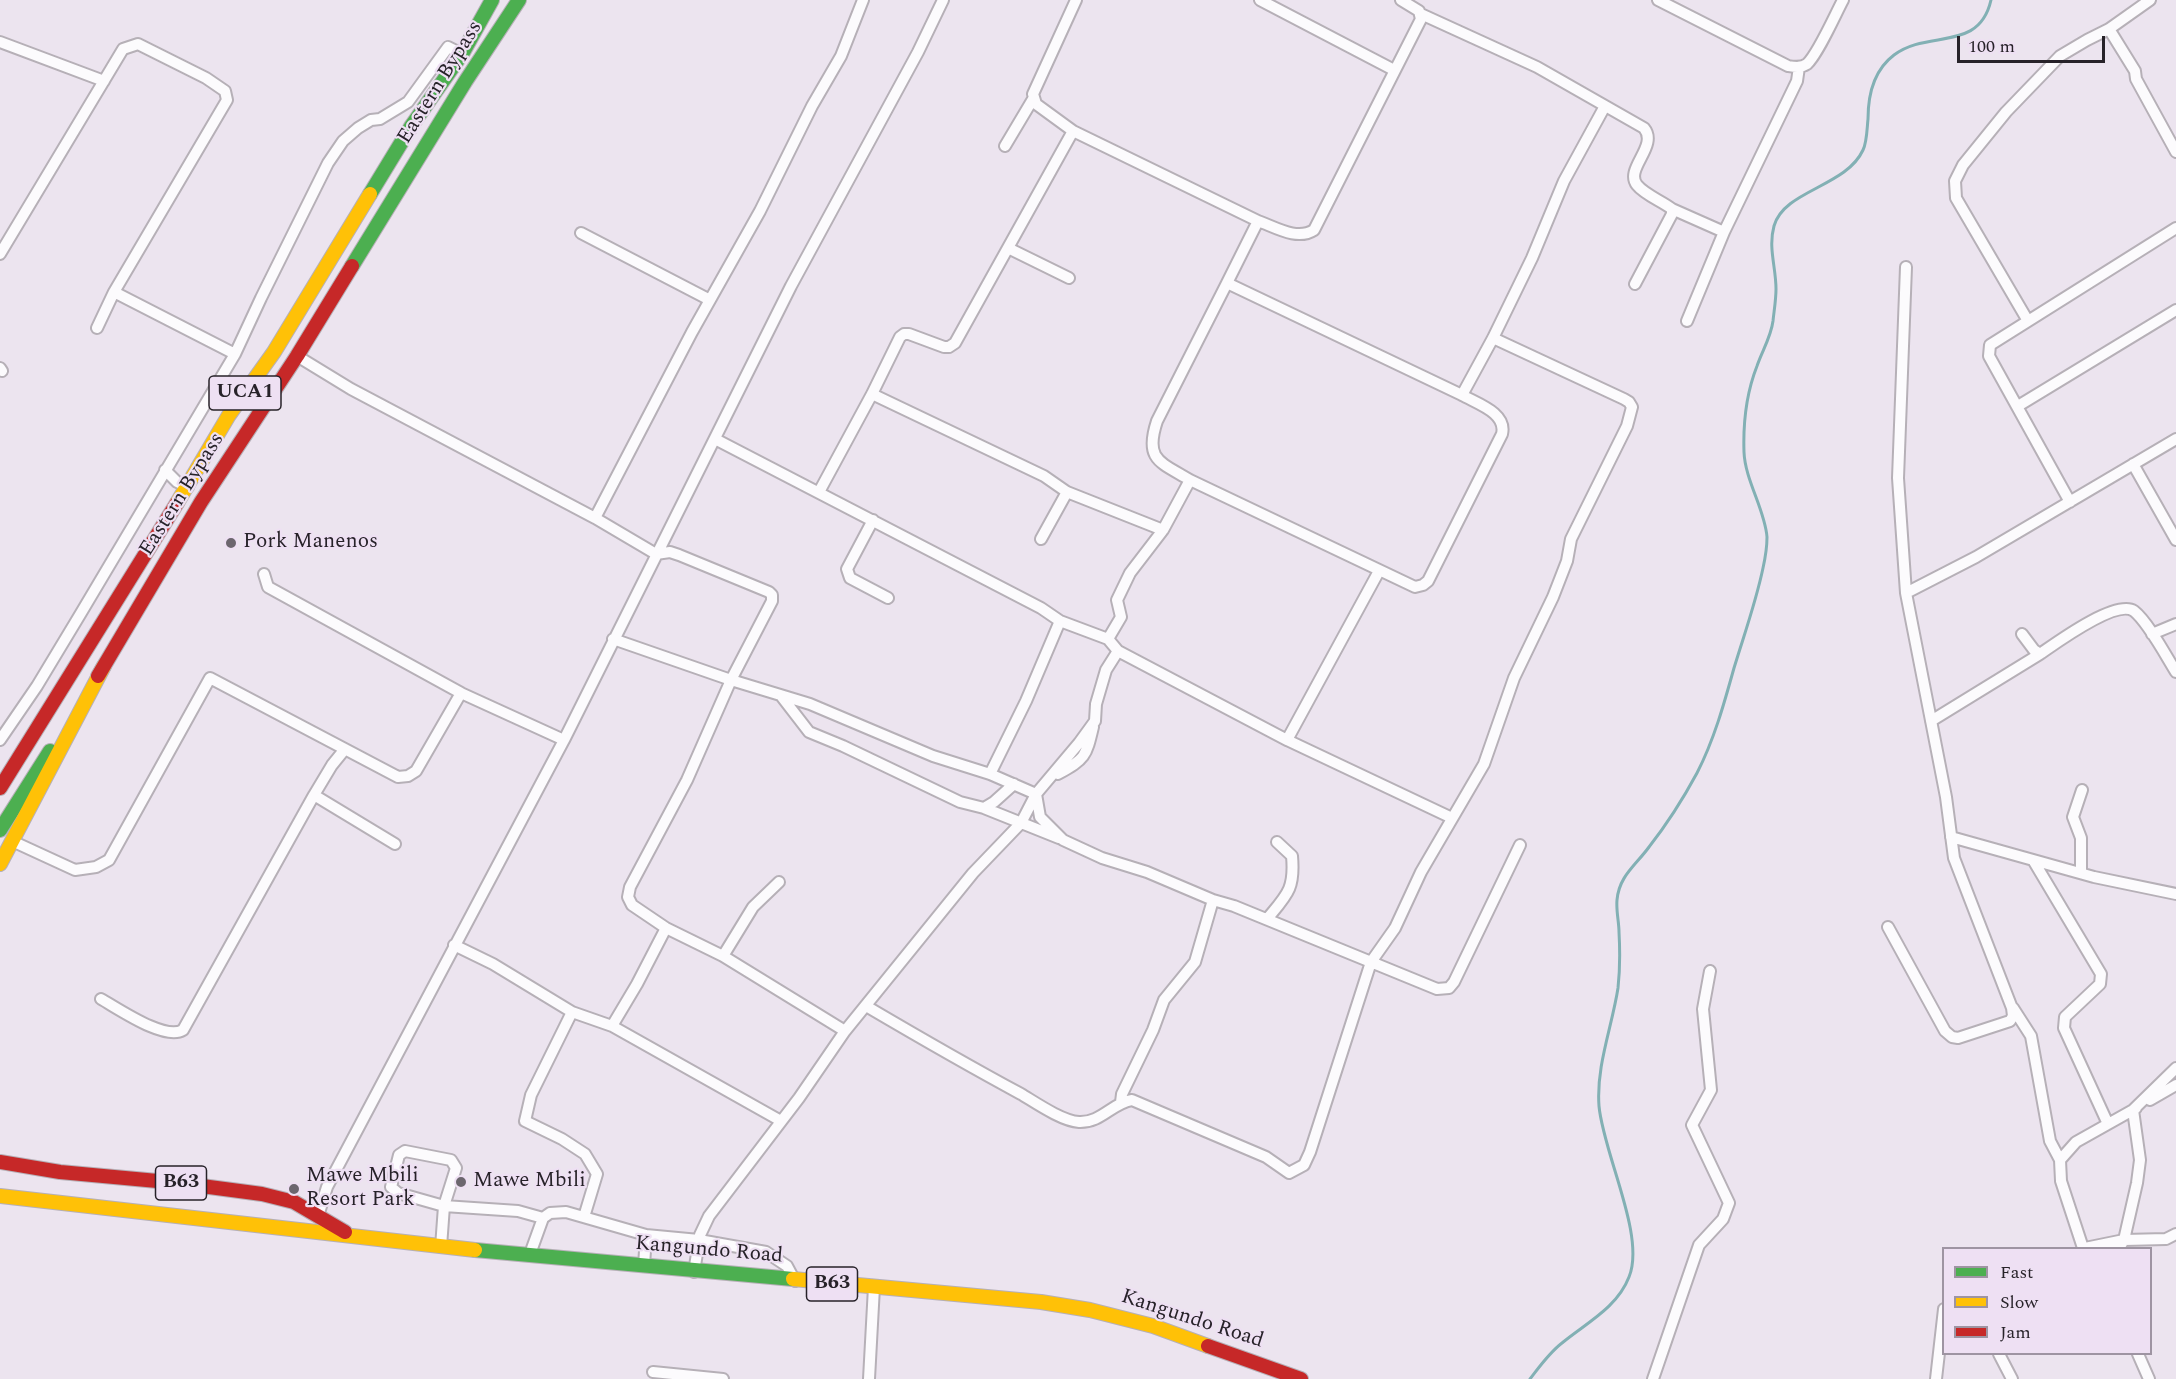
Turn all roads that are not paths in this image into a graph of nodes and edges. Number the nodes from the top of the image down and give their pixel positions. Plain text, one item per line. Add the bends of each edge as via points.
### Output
1 (492, 0) edge
2 (519, 0) edge
3 (863, 0) edge
4 (943, 0) edge
5 (1076, 0) edge
6 (1260, 0) edge
7 (1401, 0) edge
8 (1658, 0) edge
9 (1843, 0) edge
10 (2150, 0) edge
11 (1421, 15) junction
12 (2109, 29) junction
13 (0, 42) edge
14 (462, 54) junction
15 (1799, 67) junction
16 (1394, 70) junction
17 (104, 81) junction
18 (1033, 99) junction
19 (1605, 106) junction
20 (1073, 131) junction
21 (1005, 146) dead end
22 (2176, 152) edge
23 (1672, 209) junction
24 (1258, 221) junction
25 (2176, 228) edge
26 (1724, 232) junction
27 (581, 233) dead end
28 (1008, 248) junction
29 (0, 254) edge
30 (1906, 267) dead end
31 (1069, 278) dead end
32 (1227, 283) junction
33 (1635, 284) dead end
34 (114, 292) junction
35 (710, 300) junction
36 (2176, 310) edge
37 (295, 315) junction
38 (1687, 321) dead end
39 (2028, 321) junction
40 (315, 326) junction
41 (97, 328) dead end
42 (1493, 338) junction
43 (235, 354) junction
44 (297, 356) junction
45 (872, 394) junction
46 (1462, 395) junction
47 (2018, 406) junction
48 (715, 439) junction
49 (2176, 439) edge
50 (2133, 464) junction
51 (165, 470) junction
52 (1190, 480) junction
53 (188, 487) junction
54 (819, 492) junction
55 (1067, 492) junction
56 (2070, 502) junction
57 (595, 518) junction
58 (873, 520) junction
59 (1163, 530) junction
60 (1041, 539) dead end
61 (2176, 540) edge
62 (656, 554) junction
63 (1379, 571) junction
64 (264, 574) dead end
65 (1906, 593) junction
66 (888, 598) dead end
67 (1060, 621) junction
68 (2176, 624) edge
69 (2022, 634) dead end
70 (2152, 634) junction
71 (614, 639) junction
72 (1108, 639) junction
73 (1118, 651) junction
74 (2040, 654) junction
75 (104, 666) junction
76 (2176, 672) edge
77 (731, 680) junction
78 (461, 693) junction
79 (782, 697) junction
80 (1931, 721) junction
81 (0, 740) edge
82 (564, 740) junction
83 (1287, 740) junction
84 (345, 749) junction
85 (990, 774) junction
86 (1014, 784) junction
87 (0, 788) edge
88 (2082, 790) dead end
89 (1036, 794) junction
90 (314, 795) junction
91 (984, 808) junction
92 (1452, 818) junction
93 (1021, 823) junction
94 (0, 830) edge
95 (1951, 837) junction
96 (1063, 840) junction
97 (12, 841) junction
98 (1277, 842) dead end
99 (395, 844) dead end
100 (1520, 845) dead end
101 (2033, 860) junction
102 (0, 864) edge
103 (2081, 873) junction
104 (779, 882) dead end
105 (2176, 894) edge
106 (1213, 900) junction
107 (1267, 919) junction
108 (1888, 927) dead end
109 (666, 928) junction
110 (454, 945) junction
111 (723, 956) junction
112 (1371, 962) junction
113 (1710, 970) dead end
114 (100, 999) dead end
115 (866, 1006) junction
116 (2013, 1008) junction
117 (572, 1011) junction
118 (612, 1026) junction
119 (845, 1031) junction
120 (2176, 1068) edge
121 (2176, 1085) edge
122 (1121, 1102) junction
123 (2133, 1110) junction
124 (781, 1121) junction
125 (2109, 1124) junction
126 (2060, 1160) junction
127 (0, 1162) edge
128 (64, 1187) junction
129 (0, 1196) edge
130 (444, 1206) junction
131 (318, 1216) junction
132 (584, 1217) junction
133 (543, 1218) junction
134 (2176, 1234) edge
135 (646, 1235) junction
136 (353, 1237) junction
137 (699, 1240) junction
138 (2121, 1244) edge
139 (441, 1247) junction
140 (2084, 1247) edge
141 (2093, 1247) edge
142 (531, 1254) junction
143 (644, 1266) junction
144 (694, 1272) junction
145 (795, 1281) junction
146 (874, 1287) junction
147 (1942, 1326) edge
148 (2000, 1355) edge
149 (2139, 1355) edge
150 (653, 1372) dead end
151 (723, 1379) edge
152 (869, 1379) edge
153 (1301, 1379) edge
154 (1653, 1379) edge
155 (1936, 1379) edge
156 (2012, 1379) edge
157 (2149, 1379) edge

1 - 14 main road, Eastern Bypass / UCA1
2 - 40 main road, Eastern Bypass / UCA1
3 - 35 street via 841,56
4 - 48 street via 791,286
5 - 18 street
6 - 16 street
7 - 11 street
8 - 15 street via 1788,66
9 - 15 street via 1813,56
10 - 12 street
11 - 16 street
11 - 19 street via 1537,68
12 - 22 street
12 - 39 street via 2060,56 2006,112 1963,165 1955,181 1956,198
13 - 17 street
14 - 37 main road, Eastern Bypass / UCA1 via 412,125
14 - 43 street via 448,47 408,102 380,119 371,120 343,141 324,171
15 - 26 street via 1797,81
16 - 24 street via 1314,230 1298,235
17 - 29 street
17 - 34 street via 123,49 138,44 206,78 227,95
18 - 20 street
18 - 21 street
19 - 23 street via 1648,133 1634,181
19 - 42 street via 1564,181
20 - 24 street
20 - 28 street
23 - 26 street
23 - 33 street
24 - 32 street
25 - 39 street
26 - 38 street
27 - 35 street
28 - 31 street
28 - 45 street via 955,343 944,347 904,334
30 - 65 street via 1898,478
32 - 46 street
32 - 52 street via 1152,435 1153,452 1161,462
34 - 41 street
34 - 43 street
35 - 57 street
36 - 47 street
37 - 40 main road
37 - 53 main road, Eastern Bypass / UCA1
39 - 47 street via 1990,345 1989,356
40 - 44 main road, Eastern Bypass / UCA1
42 - 46 street
42 - 92 street via 1624,399 1632,407 1571,539 1567,561 1514,678 1484,764
43 - 51 street
44 - 57 street via 351,389
44 - 75 main road, Eastern Bypass / UCA1 via 201,502
45 - 54 street
45 - 55 street via 1044,476
46 - 63 street via 1500,417 1504,425 1502,434 1428,581 1415,587
47 - 56 street
48 - 54 street
48 - 62 street
49 - 50 street
50 - 56 street
50 - 61 street
51 - 53 street
51 - 81 street via 65,640
52 - 59 street
52 - 63 street
53 - 87 main road, Eastern Bypass / UCA1
54 - 58 street
55 - 59 street
55 - 60 street
56 - 65 street
57 - 62 street
58 - 66 street via 847,569 850,578
58 - 67 street
59 - 72 street via 1130,573 1118,600 1121,617
62 - 71 street
62 - 77 street via 679,555 772,595
63 - 83 street
64 - 78 street via 268,587
65 - 80 street
67 - 72 street
67 - 85 street
68 - 70 street
69 - 74 street
70 - 74 street via 2135,612 2122,609 2098,618
70 - 76 street
71 - 77 street
71 - 82 street
72 - 73 street
73 - 83 street
73 - 89 street via 1106,670 1095,721
74 - 80 street
75 - 94 main road, Eastern Bypass / UCA1
75 - 97 main road
77 - 79 street
77 - 109 street via 687,780 630,887 628,897 632,905
78 - 82 street
78 - 84 street via 416,771 408,776 398,777
79 - 85 street via 821,708 933,756
79 - 91 street via 809,732 960,802
80 - 95 street
82 - 110 street
83 - 92 street
84 - 90 street
84 - 97 street via 210,678 109,860 96,867 75,870
85 - 86 street
86 - 89 street
86 - 91 street
88 - 103 street via 2073,817 2081,838
89 - 93 street
89 - 96 street via 1040,817
90 - 99 street
90 - 114 street via 183,1030 176,1034 157,1029
91 - 93 street
92 - 112 street via 1395,927
93 - 96 street
93 - 115 street via 973,873
95 - 101 street
95 - 116 street via 1958,868
96 - 106 street
97 - 102 main road
98 - 107 street via 1292,856 1294,875 1289,891
100 - 112 street via 1449,988 1437,989
101 - 103 street
101 - 125 street via 2101,974 2100,984 2065,1017 2064,1028
103 - 105 street
104 - 111 street via 753,907
106 - 107 street
106 - 122 street via 1196,962 1164,1000
107 - 112 street
108 - 116 street via 1952,1037 2010,1021
109 - 111 street
109 - 118 street
110 - 117 street
110 - 131 street via 327,1187
111 - 119 street
112 - 122 street via 1304,1165 1289,1173 1266,1157 1132,1100
113 - 154 street via 1702,1009 1711,1090 1692,1125 1729,1203 1723,1219 1699,1245
115 - 119 street
115 - 122 street via 932,1046 1076,1122 1098,1119
116 - 126 street via 2031,1036 2050,1141
117 - 118 street
117 - 132 street via 531,1095 525,1121 585,1154 597,1174
118 - 124 street
119 - 124 street
120 - 123 street
121 - 123 street
123 - 125 street
123 - 138 street via 2140,1160
124 - 137 street via 709,1216
125 - 126 street via 2076,1142
126 - 140 street via 2061,1181
127 - 128 main road, Kangundo Road / B63
128 - 129 main road, Kangundo Road / B63
128 - 131 main road, Kangundo Road / B63 via 179,1183 262,1194 294,1202
128 - 136 main road, Kangundo Road / B63
130 - 130 street via 455,1164 405,1151 399,1155 393,1191
130 - 133 street via 518,1211
130 - 139 street
131 - 136 main road, Kangundo Road / B63
132 - 133 street via 566,1212 550,1213
132 - 135 street
133 - 142 street
134 - 138 street via 2166,1239
135 - 137 street
135 - 143 street
136 - 139 main road, Kangundo Road / B63
137 - 144 street
137 - 145 street via 766,1252 787,1266
138 - 141 street
139 - 142 main road, Kangundo Road / B63
142 - 143 main road, Kangundo Road / B63
143 - 144 main road, Kangundo Road / B63
144 - 145 main road, Kangundo Road / B63
145 - 146 main road, Kangundo Road / B63
146 - 152 street
146 - 153 main road, Kangundo Road / B63 via 1090,1310 1153,1326
147 - 155 street
148 - 156 street
149 - 157 street
150 - 151 street

